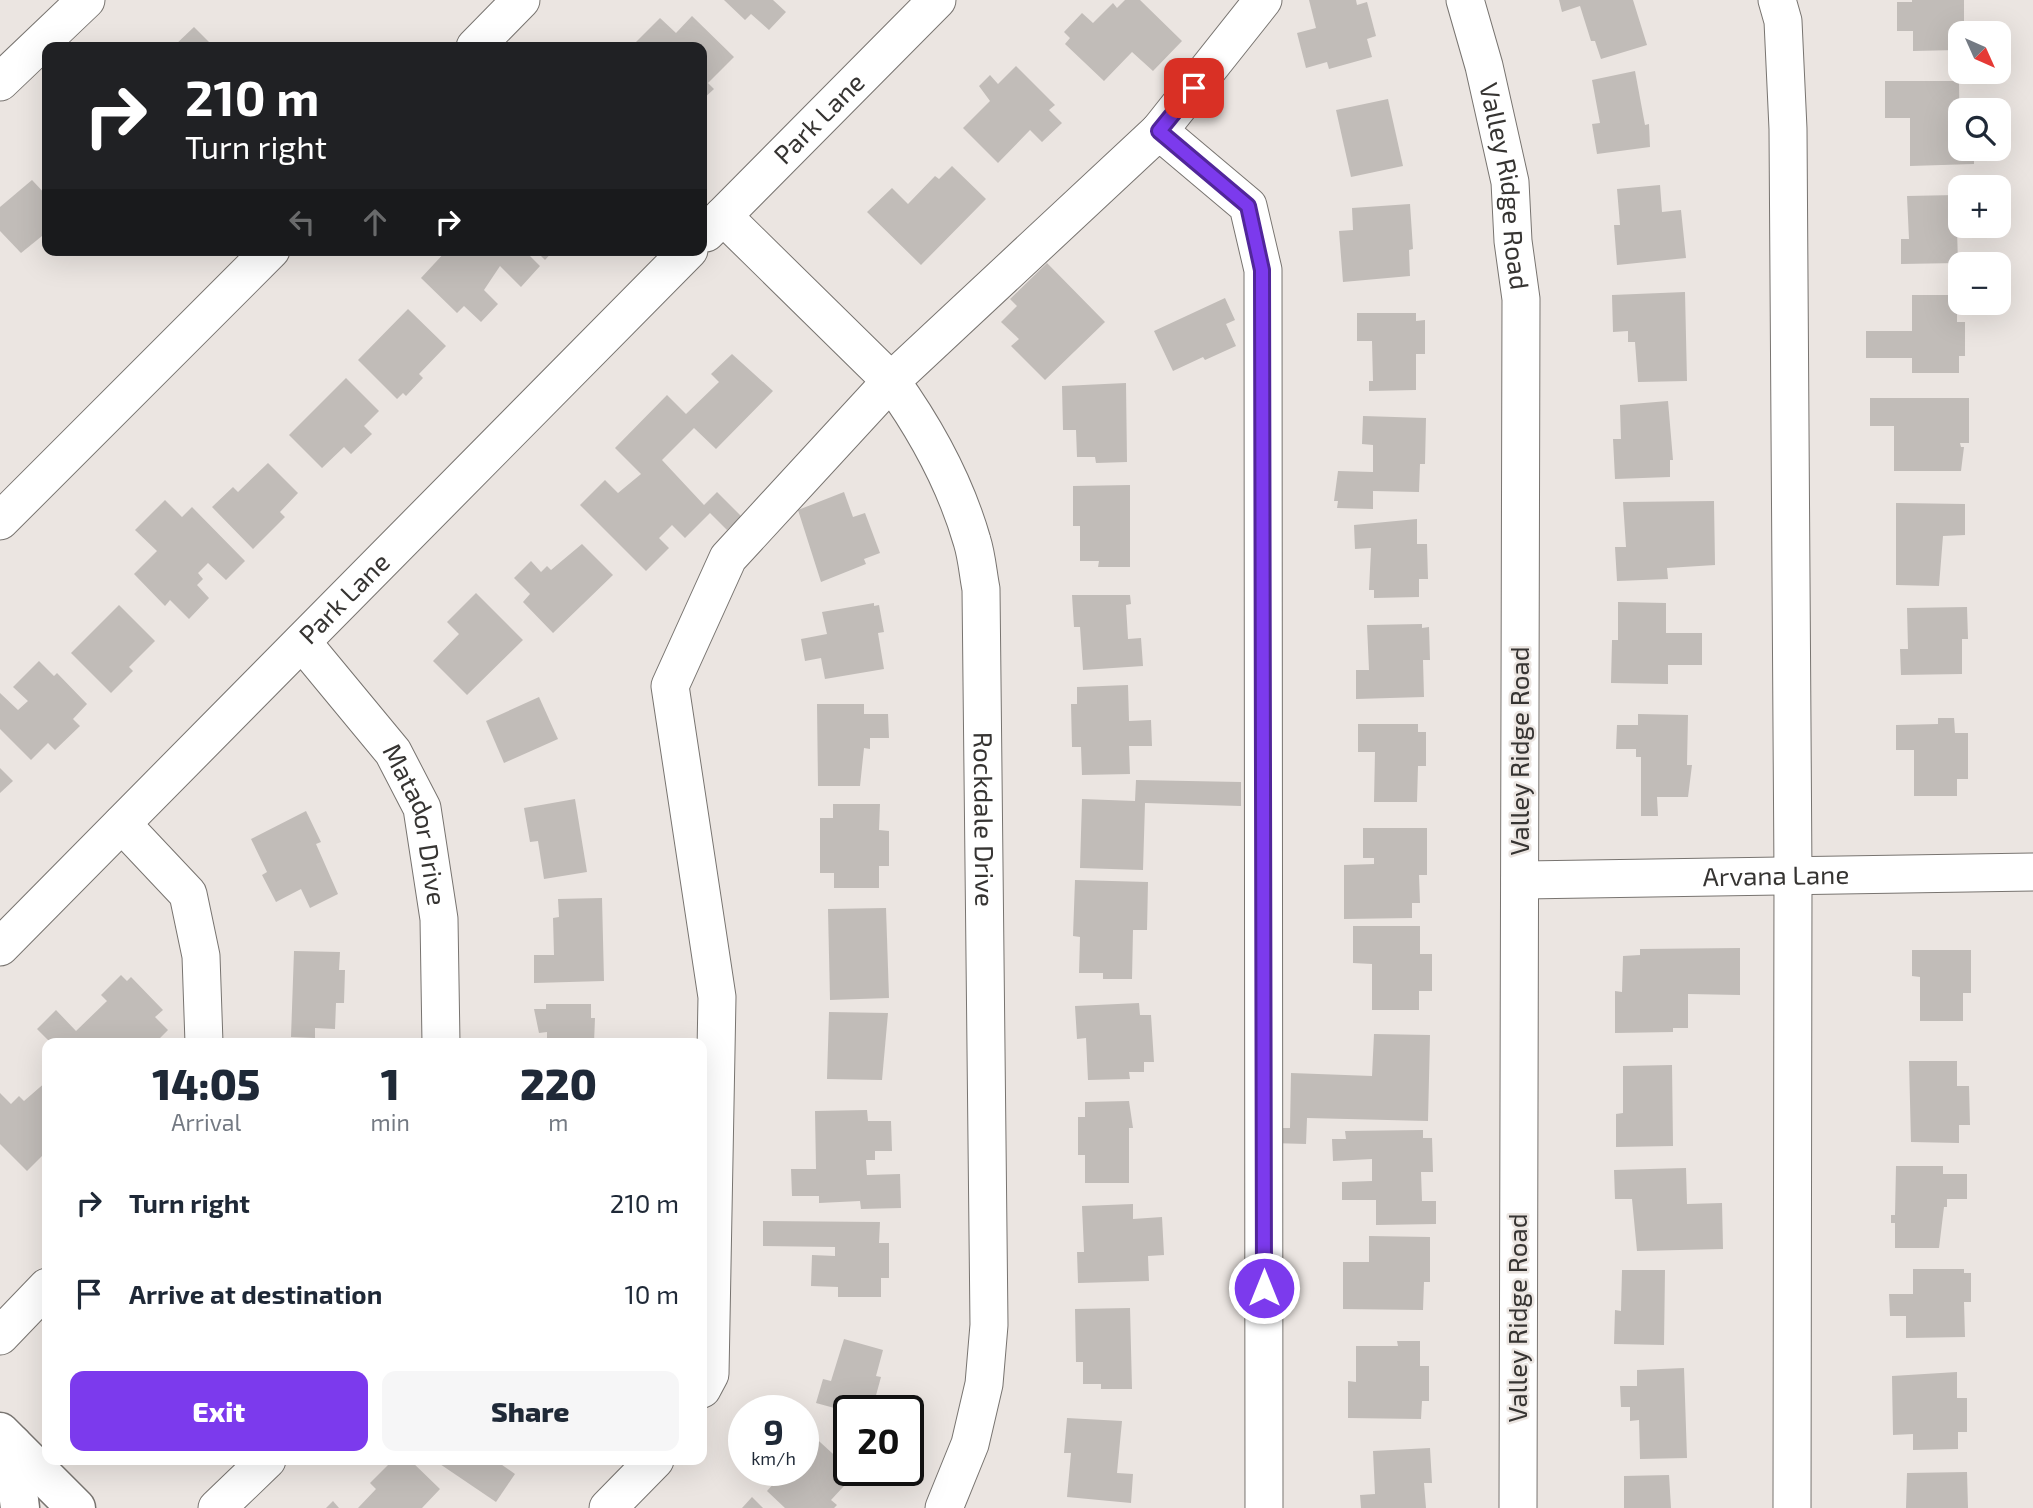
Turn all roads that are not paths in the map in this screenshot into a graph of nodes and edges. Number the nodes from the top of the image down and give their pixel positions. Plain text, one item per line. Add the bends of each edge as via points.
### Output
1 (86, 0) edge
2 (521, 0) edge
3 (937, 0) edge
4 (1263, 0) edge
5 (1465, 0) edge
6 (1777, 0) edge
7 (480, 42) edge
8 (0, 82) edge
9 (1159, 131) junction
10 (712, 226) edge
11 (265, 256) edge
12 (683, 256) edge
13 (891, 381) junction
14 (0, 521) edge
15 (302, 642) junction
16 (122, 824) junction
17 (2033, 872) edge
18 (1793, 876) junction
19 (1520, 880) junction
20 (0, 947) edge
21 (204, 1038) edge
22 (441, 1038) edge
23 (42, 1292) edge
24 (0, 1336) edge
25 (707, 1379) edge
26 (6, 1438) edge
27 (262, 1465) edge
28 (650, 1465) edge
29 (20, 1508) edge
30 (76, 1508) edge
31 (217, 1508) edge
32 (608, 1508) edge
33 (944, 1508) edge
34 (1264, 1508) edge
35 (1518, 1508) edge
36 (1792, 1508) edge

1 - 8 street
2 - 7 street
3 - 10 street, Park Lane
4 - 9 street
5 - 19 street, Valley Ridge Road via 1510,181 1521,299
6 - 18 street via 1783,21 1788,129
9 - 13 street
9 - 34 street via 1248,206 1262,270
10 - 13 street, Rockdale Drive
11 - 14 street
12 - 15 street, Park Lane
13 - 25 street via 728,558 670,685 717,997
13 - 33 street, Rockdale Drive via 935,448 954,488 973,542 981,589 989,1325 984,1384 970,1444
15 - 16 street, Park Lane
15 - 22 street, Matador Drive via 393,752 422,808 439,919
16 - 20 street, Park Lane
16 - 21 street via 188,894 201,956
17 - 18 street, Arvana Lane
18 - 19 street, Arvana Lane
18 - 36 street
19 - 35 street, Valley Ridge Road
23 - 24 street
26 - 29 main road
26 - 30 main road
27 - 31 street
28 - 32 street

